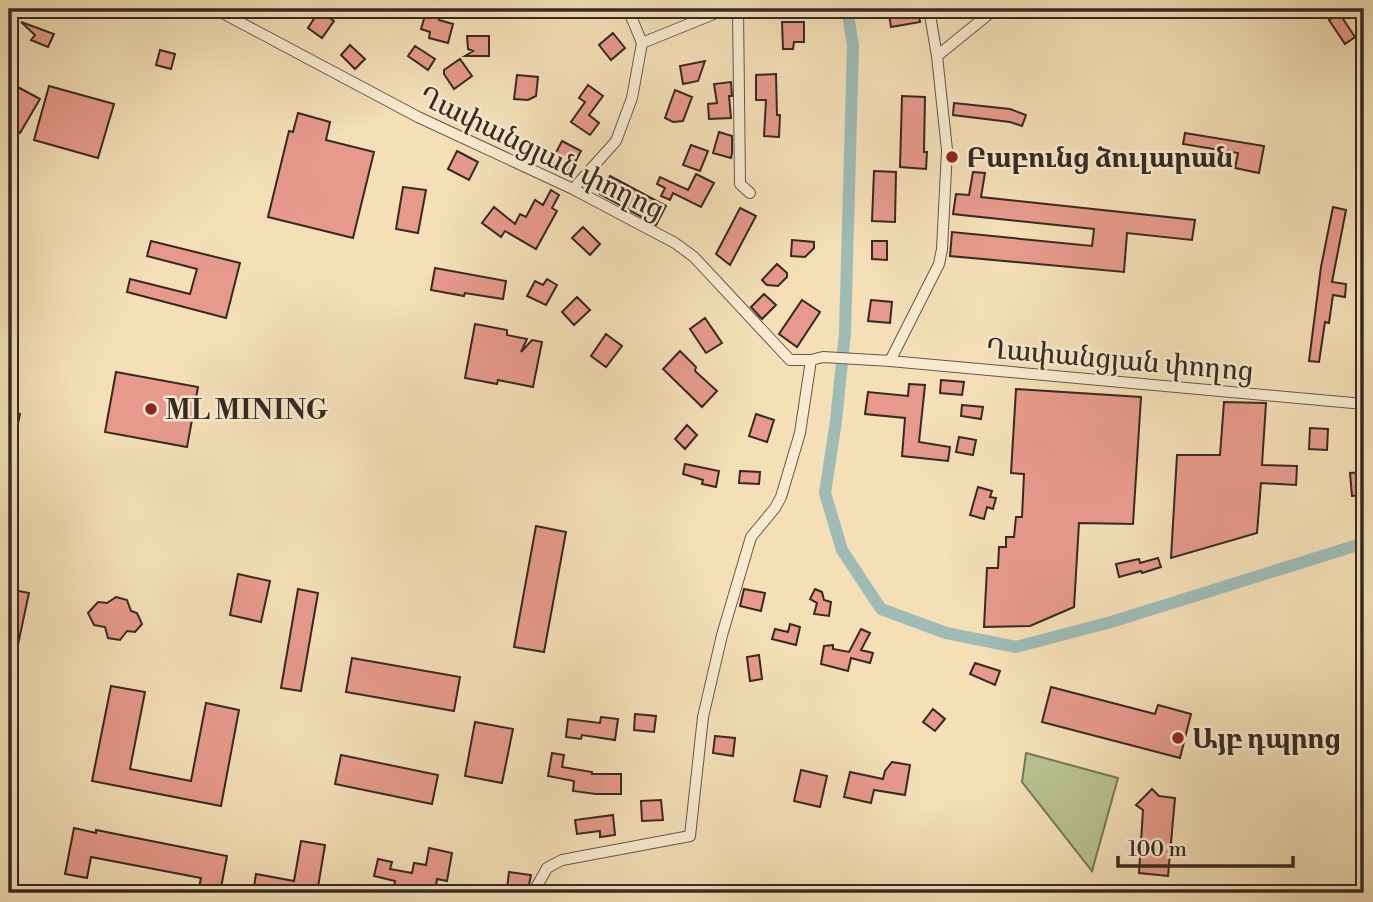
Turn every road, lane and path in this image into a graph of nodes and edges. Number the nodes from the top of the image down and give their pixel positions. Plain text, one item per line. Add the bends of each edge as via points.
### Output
1 (215, 9) edge
2 (628, 9) edge
3 (726, 9) edge
4 (738, 9) edge
5 (929, 9) edge
6 (995, 9) edge
7 (642, 43) junction
8 (937, 56) junction
9 (573, 189) junction
10 (750, 193) dead end
11 (811, 360) junction
12 (890, 361) junction
13 (1364, 404) edge
14 (533, 893) edge

1 - 9 street, Ղափանցյան փողոց via 418,117
2 - 7 street
3 - 7 street
4 - 10 street via 740,184
5 - 8 street
6 - 8 street
7 - 9 street via 632,98 616,141
8 - 12 street via 947,150 942,248 939,264
9 - 11 street, Ղափանցյան փողոց via 675,243 694,257 790,360
11 - 12 street, Ղափանցյան փողոց
11 - 14 street via 800,433 781,497 751,537 722,635 703,717 690,836 562,860 547,868
12 - 13 street, Ղափանցյան փողոց

